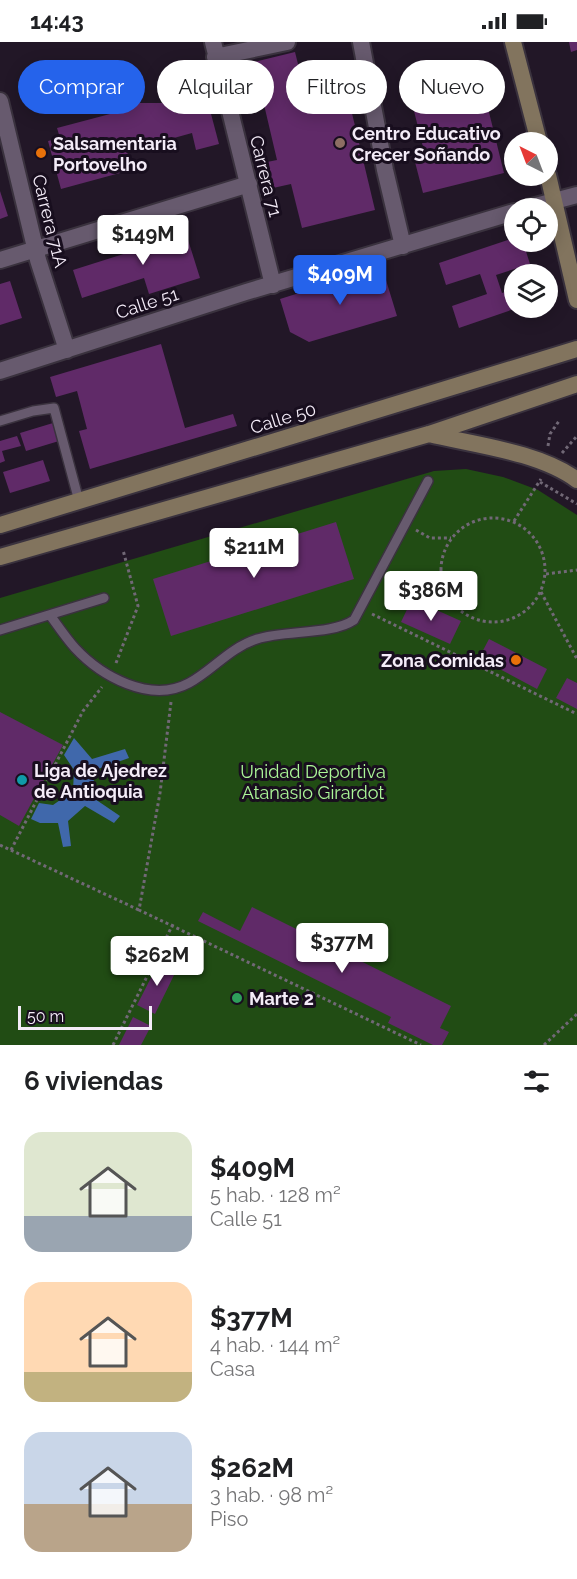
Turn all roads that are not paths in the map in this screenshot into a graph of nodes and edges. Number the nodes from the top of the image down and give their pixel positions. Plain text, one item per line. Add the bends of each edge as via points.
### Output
1 (287, 42) edge
2 (361, 42) edge
3 (513, 42) edge
4 (214, 50) edge
5 (0, 101) edge
6 (536, 132) edge
7 (249, 184) junction
8 (577, 195) edge
9 (558, 200) edge
10 (504, 215) edge
11 (558, 218) edge
12 (403, 246) junction
13 (36, 250) junction
14 (0, 260) edge
15 (273, 285) junction
16 (577, 300) edge
17 (577, 349) edge
18 (67, 350) junction
19 (0, 371) edge
20 (577, 384) edge
21 (0, 422) edge
22 (429, 434) junction
23 (577, 480) edge
24 (428, 481) dead end
25 (79, 501) junction
26 (0, 525) edge
27 (0, 557) edge
28 (104, 598) dead end
29 (50, 615) junction
30 (0, 630) edge

1 - 4 street
2 - 12 street
3 - 6 main road
4 - 7 street, Carrera 71
5 - 13 street, Carrera 71A
7 - 13 street
7 - 15 street, Carrera 71
8 - 9 street
10 - 12 street, Calle 51
11 - 16 main road
12 - 15 street, Calle 51
13 - 14 street
13 - 18 street, Carrera 71A
15 - 18 street, Calle 51
17 - 25 main road, Calle 50
18 - 19 street, Calle 51
20 - 22 main road
21 - 25 lane via 54,408
22 - 23 main road via 499,449
22 - 27 main road
24 - 29 lane via 354,620 345,626 270,635 244,643 188,684 154,690 110,676 74,647
25 - 26 main road, Calle 50
28 - 29 lane
29 - 30 lane

